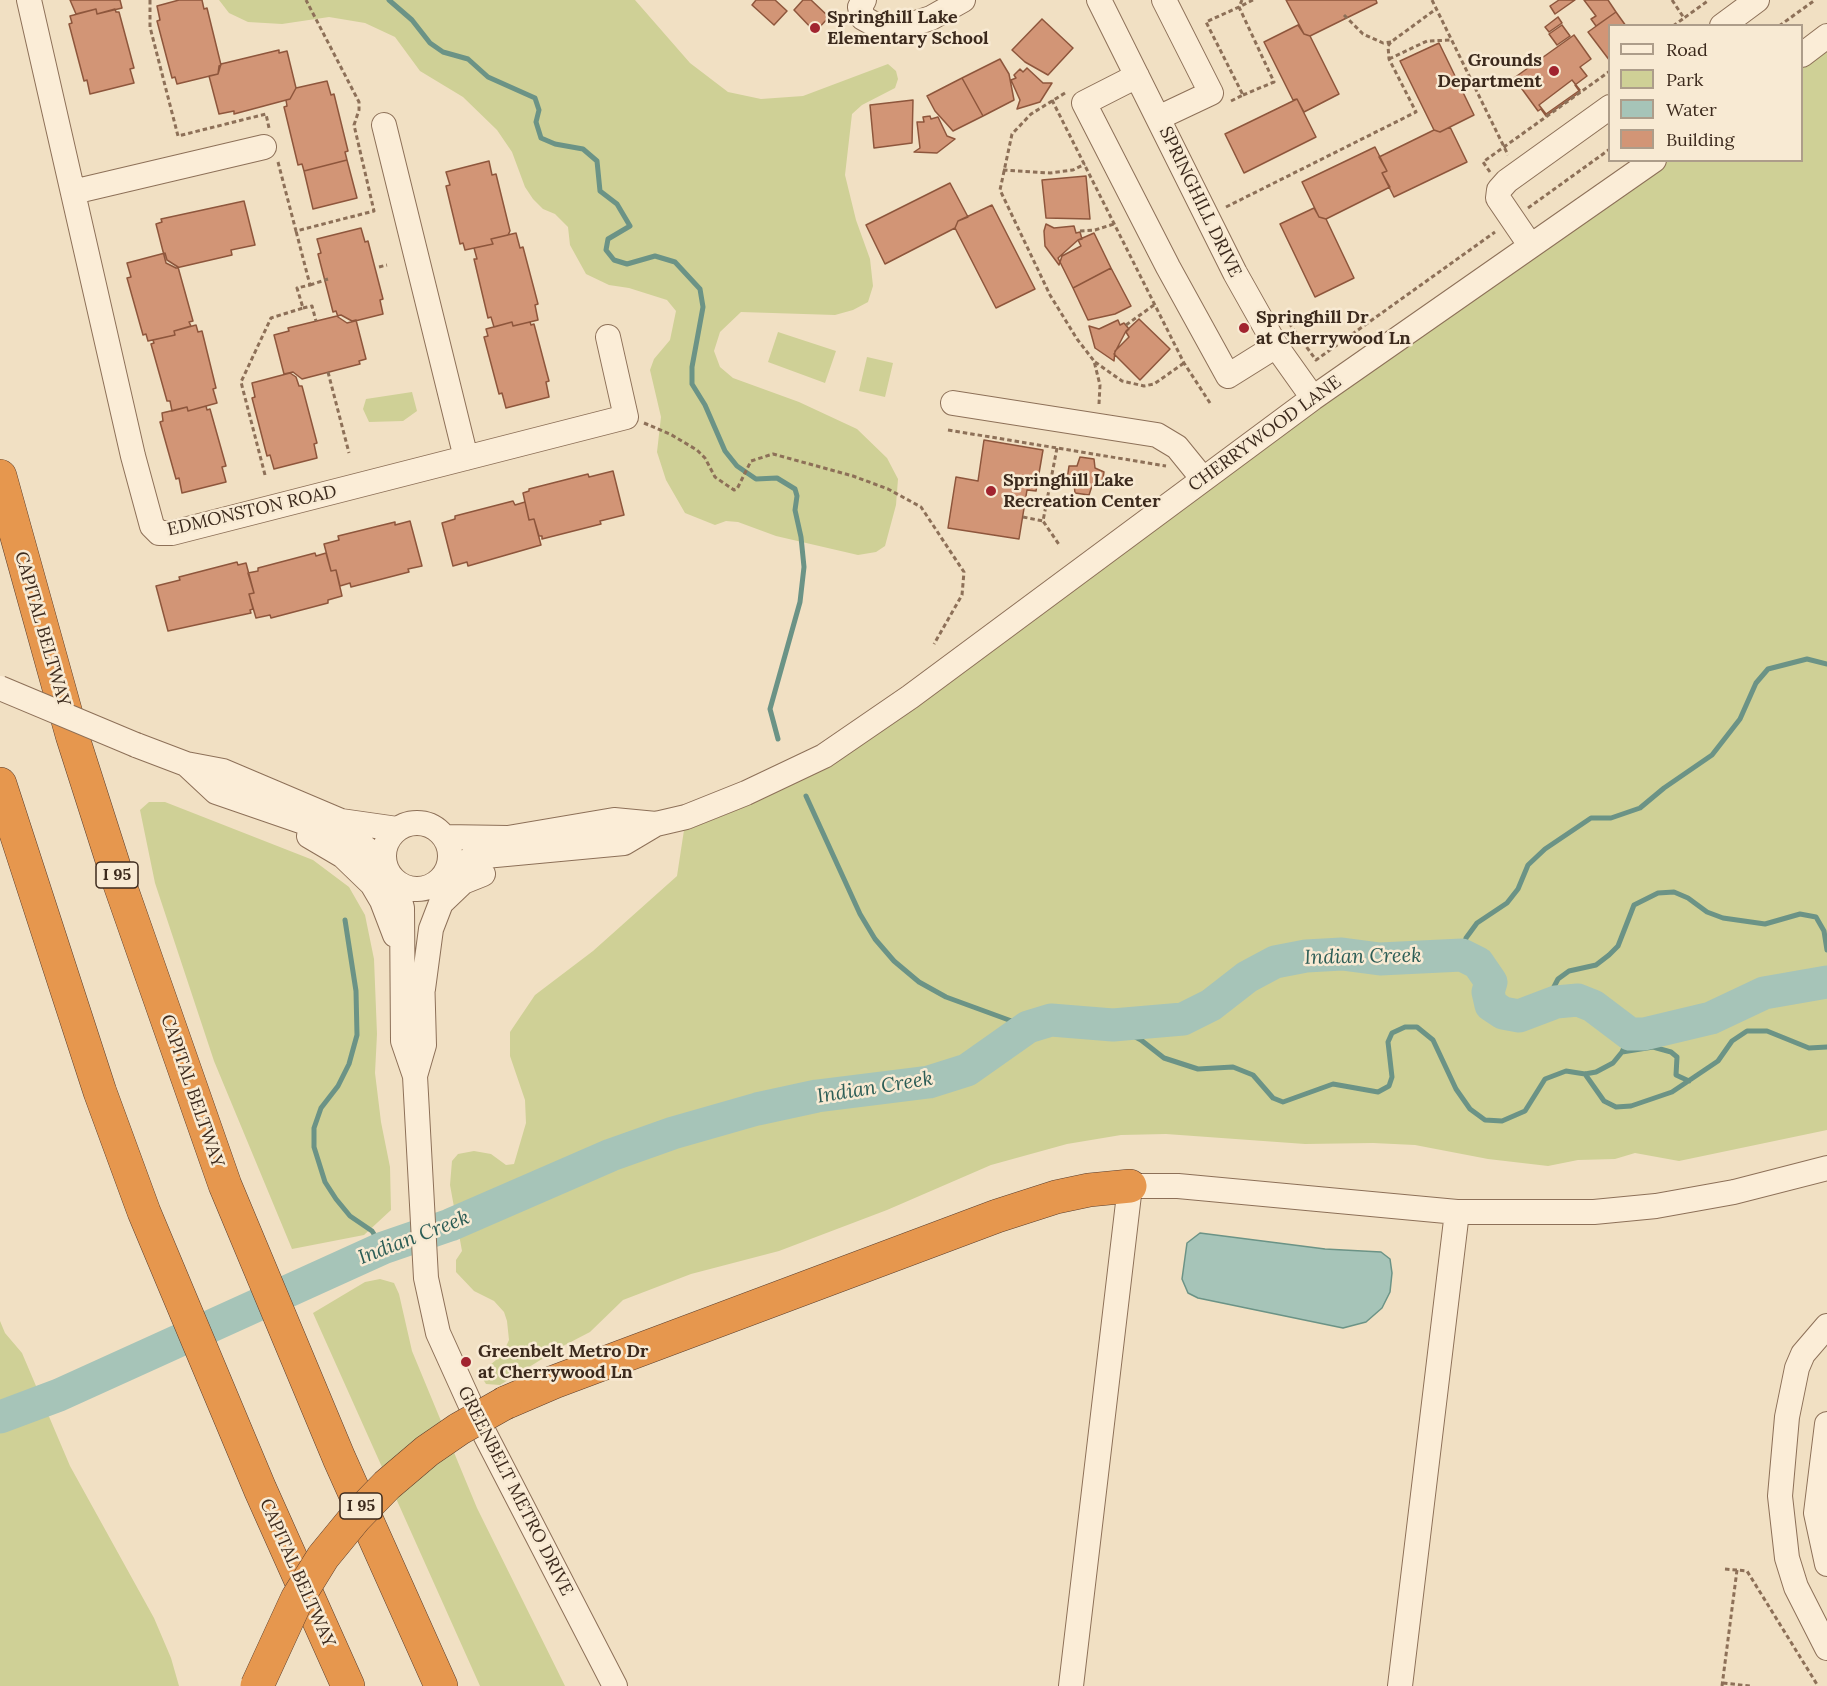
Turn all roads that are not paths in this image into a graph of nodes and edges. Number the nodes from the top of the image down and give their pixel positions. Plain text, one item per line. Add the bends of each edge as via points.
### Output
1 (29, 0) edge
2 (864, 0) edge
3 (963, 0) edge
4 (1099, 0) edge
5 (1164, 0) edge
6 (1757, 0) edge
7 (1725, 24) edge
8 (1827, 36) edge
9 (1803, 54) edge
10 (1137, 76) junction
11 (1608, 108) edge
12 (1158, 118) junction
13 (384, 125) dead end
14 (269, 146) road end
15 (1651, 162) edge
16 (73, 192) junction
17 (1530, 246) junction
18 (608, 338) dead end
19 (1276, 346) junction
20 (1312, 398) junction
21 (953, 403) dead end
22 (466, 458) junction
23 (0, 476) edge
24 (1203, 479) junction
25 (0, 688) edge
26 (186, 764) junction
27 (0, 784) edge
28 (265, 811) junction
29 (656, 824) junction
30 (397, 829) junction
31 (444, 837) junction
32 (573, 849) junction
33 (389, 872) junction
34 (436, 881) junction
35 (401, 969) junction
36 (423, 989) junction
37 (415, 1076) junction
38 (1827, 1168) edge
39 (1130, 1186) junction
40 (1457, 1212) junction
41 (1827, 1326) edge
42 (1827, 1424) edge
43 (1827, 1564) edge
44 (1827, 1648) edge
45 (257, 1686) edge
46 (348, 1686) edge
47 (441, 1686) edge
48 (615, 1686) edge
49 (1071, 1686) edge
50 (1400, 1686) edge

1 - 16 street, EDMONSTON ROAD
2 - 3 street via 860,7 863,18 885,30 894,30 931,18
4 - 10 street, SPRINGHILL DRIVE
5 - 12 street via 1211,93
6 - 7 street
8 - 9 street
10 - 12 street, SPRINGHILL DRIVE
10 - 19 street via 1084,103 1168,267 1228,376
11 - 17 street via 1502,185 1497,194
12 - 19 street, SPRINGHILL DRIVE via 1217,212 1234,273
13 - 22 street
14 - 16 street
15 - 17 street, CHERRYWOOD LANE
16 - 22 street, EDMONSTON ROAD via 133,456 152,525 159,533 172,533
17 - 20 street, CHERRYWOOD LANE
18 - 22 street, EDMONSTON ROAD via 626,417
19 - 20 street, SPRINGHILL DRIVE
20 - 24 street, CHERRYWOOD LANE
21 - 24 street via 1167,439
23 - 47 highway, CAPITAL BELTWAY / I 95 via 72,735 225,1185 282,1326
24 - 29 street, CHERRYWOOD LANE via 849,740 746,793 686,817
25 - 26 street, bridge
26 - 28 street via 216,792
26 - 30 street via 223,771 341,821
27 - 46 highway, CAPITAL BELTWAY via 100,1092 144,1212 205,1362
28 - 33 street via 363,846
28 - 35 street via 343,856 372,884 393,926
29 - 31 street, CHERRYWOOD LANE via 614,820 508,838
29 - 32 street, CHERRYWOOD LANE via 624,843
30 - 31 street via 421,823
30 - 33 street via 387,840
31 - 34 street via 450,855
32 - 34 street, CHERRYWOOD LANE via 484,856
32 - 36 street via 543,865 476,875 450,892 433,919
33 - 34 street via 412,889
33 - 35 street, GREENBELT METRO DRIVE via 402,908
34 - 36 street, GREENBELT METRO DRIVE via 419,918
35 - 37 street, GREENBELT METRO DRIVE via 403,1041
36 - 37 street, GREENBELT METRO DRIVE via 424,1045
37 - 48 street, GREENBELT METRO DRIVE via 426,1278 438,1333
38 - 40 street via 1734,1192 1656,1206 1594,1212
39 - 40 street via 1178,1186
39 - 45 highway, bridge via 1056,1197 997,1216 554,1382 459,1428 387,1485 323,1557 297,1599
39 - 49 street
40 - 50 street
41 - 44 street via 1803,1354 1797,1368 1787,1417 1780,1496 1787,1558 1796,1587
42 - 43 street via 1816,1512

